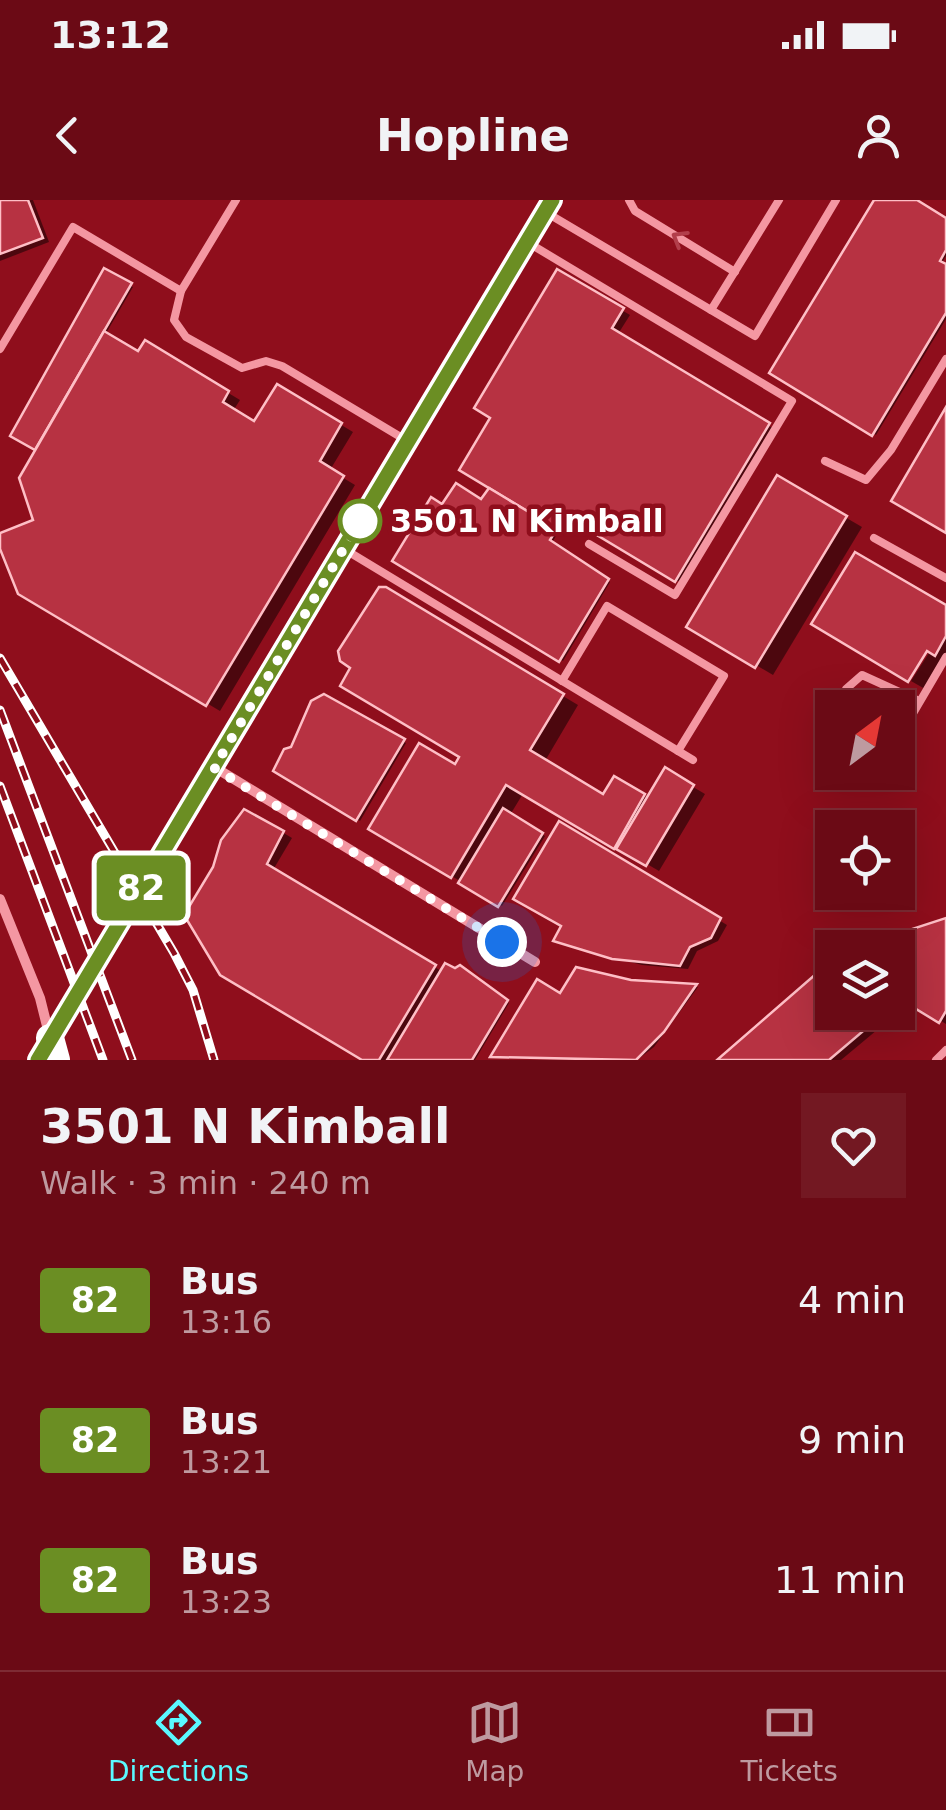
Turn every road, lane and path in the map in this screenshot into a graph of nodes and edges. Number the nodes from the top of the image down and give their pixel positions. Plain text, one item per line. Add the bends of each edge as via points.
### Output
1 (236, 200) edge
2 (629, 200) edge
3 (779, 200) edge
4 (836, 200) edge
5 (548, 206) edge
6 (527, 242) junction
7 (734, 272) junction
8 (181, 290) junction
9 (711, 310) junction
10 (0, 350) edge
11 (946, 360) edge
12 (408, 441) junction
13 (826, 461) dead end
14 (874, 538) dead end
15 (589, 544) dead end
16 (344, 549) junction
17 (946, 578) edge
18 (946, 657) edge
19 (562, 681) junction
20 (846, 690) edge
21 (895, 690) edge
22 (915, 699) edge
23 (919, 701) junction
24 (915, 708) edge
25 (678, 751) junction
26 (693, 760) dead end
27 (214, 768) junction
28 (0, 898) edge
29 (535, 962) dead end
30 (946, 1050) edge
31 (48, 1053) edge
32 (936, 1060) edge

1 - 8 lane
7 -> 2 lane via 635,212
3 - 7 lane
4 - 9 lane via 755,336
5 - 6 street
5 - 9 lane
6 - 12 street
6 - 15 lane via 792,401 675,595
7 - 9 lane
8 - 10 lane via 73,227
8 - 12 lane via 174,320 186,337 242,368 266,361 282,366
11 - 13 lane via 866,480
12 - 16 street
14 - 17 lane
16 - 19 lane
16 - 27 street
18 - 23 lane
19 - 25 lane
19 - 25 lane via 607,606 724,676
20 - 21 lane via 862,675
22 - 23 lane
23 - 24 lane
25 - 26 lane
27 - 29 street
27 - 31 street
28 - 31 street via 40,998
30 - 32 lane

